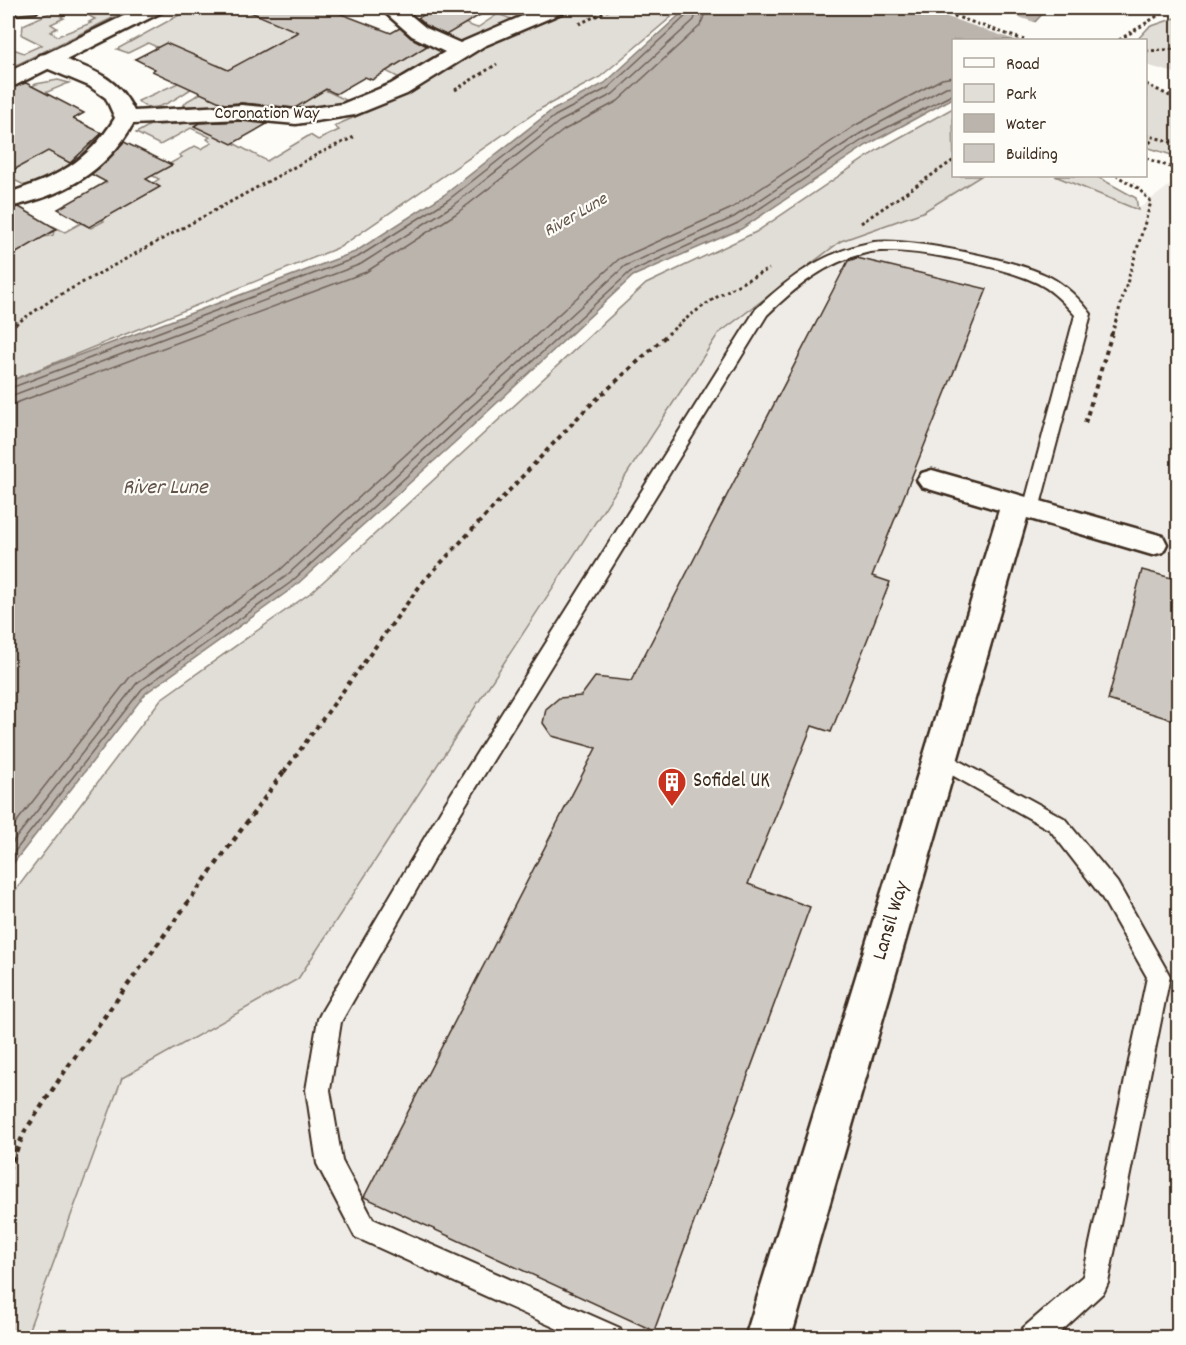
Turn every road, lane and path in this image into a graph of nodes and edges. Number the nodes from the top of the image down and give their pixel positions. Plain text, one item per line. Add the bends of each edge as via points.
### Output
1 (8, 8) edge
2 (29, 8) edge
3 (155, 8) edge
4 (390, 8) edge
5 (557, 8) edge
6 (613, 8) edge
7 (931, 8) edge
8 (1170, 8) edge
9 (576, 25) dead end
10 (1021, 39) edge
11 (1121, 39) edge
12 (1179, 50) edge
13 (460, 51) junction
14 (1147, 51) edge
15 (47, 60) junction
16 (501, 61) dead end
17 (8, 80) edge
18 (1147, 85) edge
19 (451, 92) dead end
20 (1179, 100) edge
21 (126, 118) junction
22 (360, 134) dead end
23 (1147, 135) edge
24 (1153, 138) junction
25 (1179, 144) edge
26 (1147, 147) edge
27 (1147, 158) edge
28 (952, 161) edge
29 (1179, 170) edge
30 (1119, 177) edge
31 (8, 200) edge
32 (860, 224) dead end
33 (777, 265) dead end
34 (8, 333) edge
35 (1083, 428) dead end
36 (932, 480) dead end
37 (1024, 507) junction
38 (1152, 544) dead end
39 (940, 759) junction
40 (8, 1170) edge
41 (610, 1338) edge
42 (768, 1338) edge
43 (1033, 1338) edge

1 - 2 street
3 - 15 street
4 - 13 street via 419,32
5 - 13 street, Coronation Way
6 - 9 path
7 - 10 path
8 - 11 path
12 - 14 path
13 - 21 street, Coronation Way via 399,88 337,112 296,117 242,112
15 - 17 street
15 - 21 street via 97,81 115,96
16 - 19 path
18 - 20 path
21 - 31 street via 99,156 73,174
22 - 34 path via 56,297
23 - 24 path
24 - 25 path
24 - 26 path
27 - 29 path
28 - 32 path
30 - 35 path via 1138,188 1151,202
33 - 40 path via 725,290 690,314 585,410 422,583 67,1068 26,1131
36 - 37 street
37 - 38 street
37 - 39 street, Lansil Way
37 - 41 lane via 1083,314 1071,301 1043,280 913,248 883,246 843,255 805,272 761,312 448,816 330,1019 318,1090 330,1164 364,1228
39 - 42 street, Lansil Way
39 - 43 lane via 1057,824 1109,889 1159,976 1095,1283

